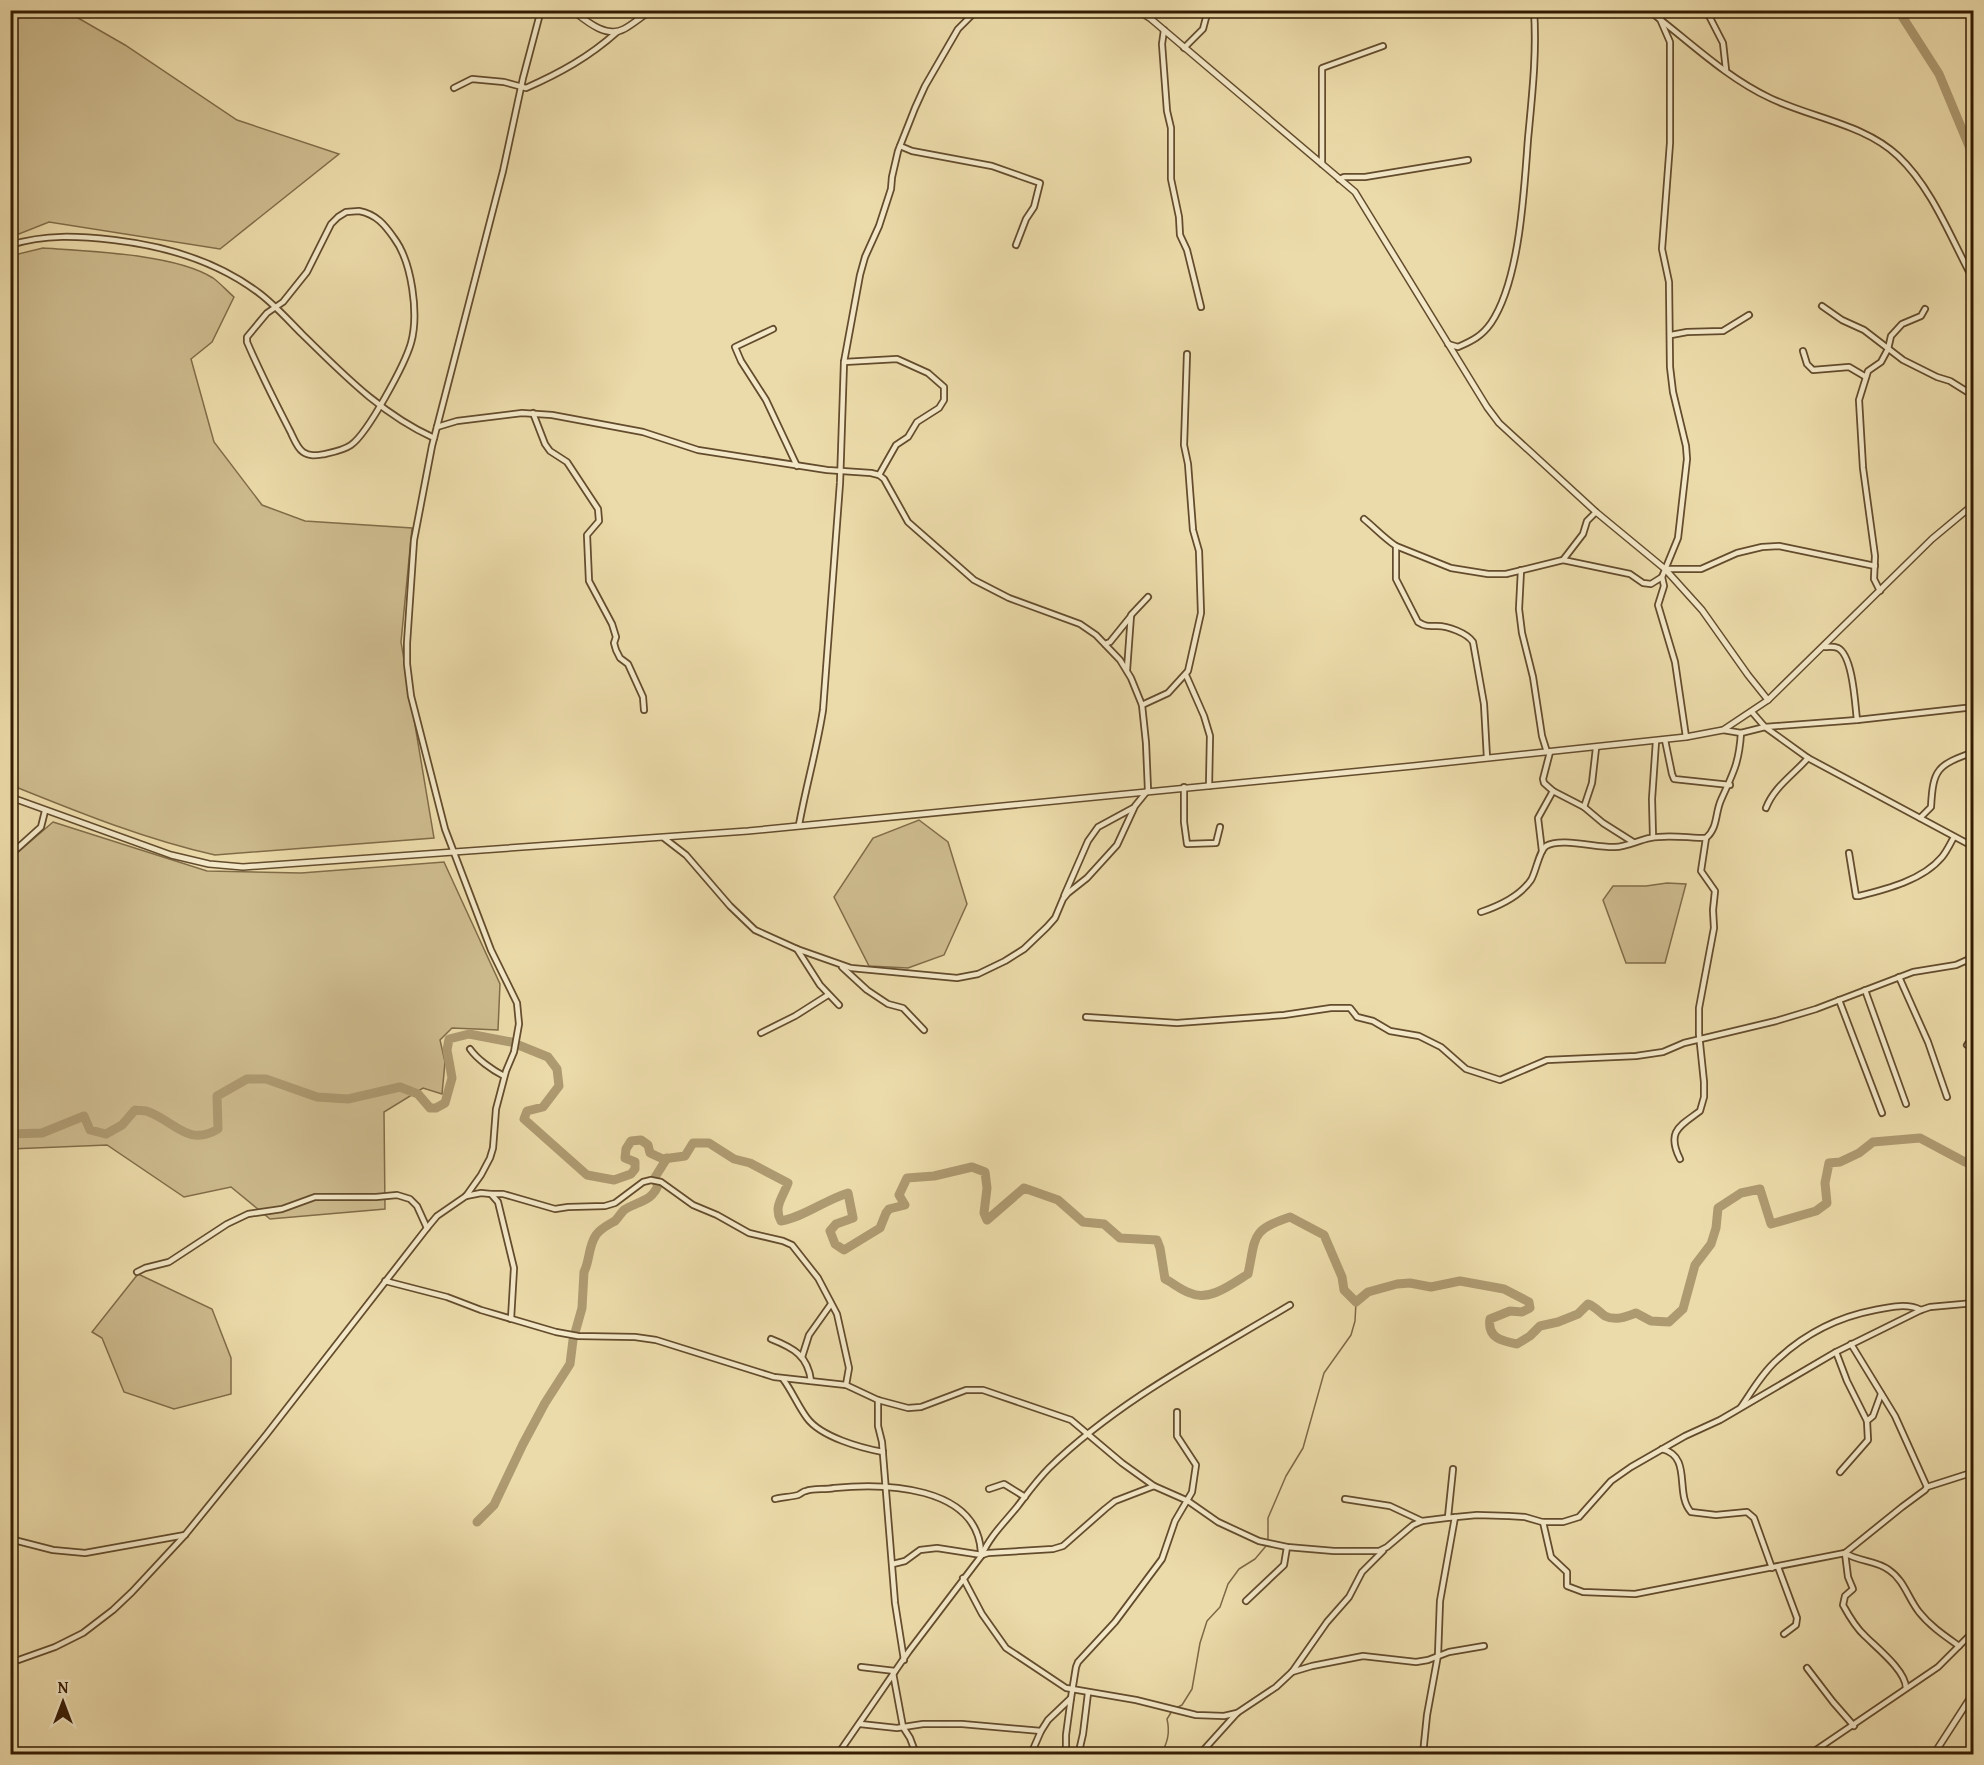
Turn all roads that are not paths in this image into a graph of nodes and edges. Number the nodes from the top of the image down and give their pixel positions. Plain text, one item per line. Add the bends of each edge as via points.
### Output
1 (541, 10) edge
2 (572, 10) edge
3 (652, 10) edge
4 (977, 10) edge
5 (1137, 10) edge
6 (1208, 10) edge
7 (1534, 10) edge
8 (1648, 10) edge
9 (1659, 10) edge
10 (1727, 10) edge
11 (1707, 13) edge
12 (1660, 19) junction
13 (1164, 30) junction
14 (617, 32) junction
15 (1383, 46) dead end
16 (1185, 48) junction
17 (1726, 70) junction
18 (454, 88) dead end
19 (520, 88) junction
20 (900, 146) junction
21 (1468, 160) dead end
22 (1322, 164) junction
23 (1339, 179) junction
24 (10, 245) edge
25 (1016, 245) dead end
26 (1974, 281) edge
27 (1822, 306) dead end
28 (275, 307) junction
29 (1201, 307) dead end
30 (1925, 309) dead end
31 (1749, 315) dead end
32 (773, 329) dead end
33 (1671, 335) junction
34 (1448, 344) junction
35 (1888, 349) junction
36 (1803, 351) dead end
37 (1187, 354) dead end
38 (844, 362) junction
39 (1866, 377) junction
40 (1974, 396) edge
41 (379, 406) junction
42 (533, 413) junction
43 (437, 427) junction
44 (434, 438) junction
45 (797, 466) junction
46 (840, 471) junction
47 (879, 475) junction
48 (1974, 504) edge
49 (1596, 512) junction
50 (1364, 519) dead end
51 (1396, 546) junction
52 (1563, 560) junction
53 (1875, 566) junction
54 (1665, 569) junction
55 (1521, 570) junction
56 (1662, 577) junction
57 (1880, 591) junction
58 (1148, 597) dead end
59 (1131, 615) junction
60 (1105, 644) junction
61 (1824, 647) junction
62 (1126, 670) junction
63 (1185, 675) junction
64 (1768, 700) junction
65 (1142, 705) junction
66 (1974, 707) edge
67 (644, 710) dead end
68 (1752, 712) junction
69 (1857, 720) junction
70 (1765, 727) junction
71 (1723, 730) junction
72 (1741, 733) junction
73 (1686, 737) junction
74 (1665, 740) junction
75 (1656, 741) junction
76 (1596, 748) junction
77 (1548, 752) junction
78 (1974, 753) edge
79 (1487, 758) junction
80 (1808, 758) junction
81 (1730, 785) junction
82 (1209, 786) junction
83 (1184, 787) junction
84 (1149, 790) junction
85 (1553, 791) junction
86 (10, 797) edge
87 (1135, 806) junction
88 (1584, 807) junction
89 (1766, 808) dead end
90 (45, 811) junction
91 (1920, 818) junction
92 (799, 825) junction
93 (1220, 827) dead end
94 (1653, 837) junction
95 (1954, 837) junction
96 (664, 838) junction
97 (1706, 838) junction
98 (1633, 842) junction
99 (1974, 847) edge
100 (1542, 851) junction
101 (454, 853) junction
102 (1849, 853) dead end
103 (10, 855) edge
104 (1063, 899) junction
105 (1481, 912) dead end
106 (797, 949) junction
107 (1974, 957) edge
108 (1967, 961) junction
109 (840, 965) junction
110 (1974, 969) edge
111 (1899, 977) junction
112 (1865, 990) junction
113 (828, 995) junction
114 (1839, 1000) junction
115 (839, 1005) dead end
116 (1086, 1017) dead end
117 (924, 1030) dead end
118 (761, 1033) dead end
119 (1974, 1035) edge
120 (1700, 1039) junction
121 (1967, 1045) dead end
122 (470, 1049) dead end
123 (504, 1076) junction
124 (1947, 1097) dead end
125 (1906, 1104) dead end
126 (1882, 1113) dead end
127 (1680, 1159) dead end
128 (491, 1194) junction
129 (466, 1196) junction
130 (427, 1228) junction
131 (137, 1272) dead end
132 (386, 1281) junction
133 (1974, 1303) edge
134 (831, 1304) junction
135 (1290, 1305) dead end
136 (1921, 1310) junction
137 (511, 1319) junction
138 (771, 1339) dead end
139 (1851, 1344) junction
140 (1836, 1352) junction
141 (802, 1357) junction
142 (783, 1379) junction
143 (811, 1381) junction
144 (846, 1385) junction
145 (1881, 1394) junction
146 (879, 1400) junction
147 (1739, 1409) junction
148 (1177, 1412) dead end
149 (1867, 1421) junction
150 (1088, 1433) junction
151 (1662, 1449) junction
152 (883, 1452) junction
153 (1453, 1469) dead end
154 (1840, 1472) dead end
155 (1974, 1472) edge
156 (1154, 1486) junction
157 (885, 1487) junction
158 (1927, 1487) junction
159 (988, 1489) dead end
160 (1025, 1497) junction
161 (775, 1499) dead end
162 (1345, 1499) dead end
163 (1188, 1501) junction
164 (1448, 1517) junction
165 (1455, 1517) junction
166 (1422, 1521) junction
167 (1543, 1522) junction
168 (186, 1535) junction
169 (10, 1539) edge
170 (1287, 1547) junction
171 (1387, 1547) junction
172 (1845, 1553) junction
173 (982, 1555) junction
174 (893, 1564) junction
175 (1775, 1568) junction
176 (963, 1578) junction
177 (1246, 1601) dead end
178 (1974, 1631) edge
179 (1784, 1635) dead end
180 (1484, 1646) dead end
181 (1959, 1647) junction
182 (1438, 1655) junction
183 (904, 1660) junction
184 (10, 1663) edge
185 (861, 1666) dead end
186 (1807, 1668) dead end
187 (894, 1672) junction
188 (1292, 1672) junction
189 (1906, 1688) junction
190 (1073, 1690) junction
191 (1974, 1692) edge
192 (1088, 1693) junction
193 (1071, 1698) junction
194 (1237, 1713) junction
195 (860, 1724) junction
196 (1854, 1726) junction
197 (903, 1727) junction
198 (1041, 1731) junction
199 (838, 1755) edge
200 (916, 1755) edge
201 (1031, 1755) edge
202 (1066, 1755) edge
203 (1081, 1755) edge
204 (1200, 1755) edge
205 (1423, 1755) edge
206 (1810, 1755) edge
207 (1934, 1755) edge

1 - 19 street
2 - 14 street via 602,30
3 - 14 street
4 - 20 street via 958,29 925,86
5 - 13 street
6 - 16 street via 1203,29
7 - 34 street via 1536,65 1522,212 1509,278 1492,321 1481,335 1458,347
8 - 12 street
9 - 12 street
10 - 11 street
11 - 17 street via 1723,43
12 - 17 street
12 - 33 street via 1670,42 1671,143 1662,249 1668,272
13 - 16 street
13 - 29 street via 1172,185 1180,235
14 - 19 street via 571,67
15 - 22 street via 1322,68
16 - 22 street
17 - 26 street via 1770,99 1866,135 1889,148 1927,193
18 - 19 street via 472,79
19 - 43 street via 503,171
20 - 25 street via 992,166 1040,183 1034,207
20 - 38 street via 891,189 865,257
21 - 23 street
22 - 23 street
23 - 34 street via 1364,204
24 - 28 street via 41,237 73,235 165,250 207,262 243,282
27 - 35 street
28 - 41 street
28 - 41 street via 250,332 247,342 302,451 313,455 350,446
28 - 41 street via 307,272 331,224 341,214 366,212 386,226 407,260 414,329 399,371
30 - 35 street via 1921,316 1896,329
31 - 33 street via 1724,331
32 - 45 street via 735,347 776,419
33 - 54 street via 1673,392 1687,459 1678,538
34 - 49 street via 1499,423
35 - 39 street
35 - 40 street
36 - 39 street via 1813,370 1849,367
37 - 63 street via 1184,445 1199,551 1201,613
38 - 46 street
38 - 47 street via 897,359 928,373 944,387 944,400 939,408 917,422 908,437 896,445
39 - 53 street via 1859,400
41 - 44 street
42 - 43 street
42 - 45 street via 644,432 699,450
42 - 67 street via 544,444 567,462 598,508 599,521 587,535 589,581 612,624 616,650 628,664
43 - 44 street
44 - 101 street via 414,540 407,664 416,721
45 - 46 street
46 - 47 street
46 - 92 street via 823,710
47 - 60 street via 908,522 974,580 1009,598 1080,624
48 - 57 street
49 - 52 street
49 - 54 street
50 - 51 street
51 - 55 street via 1451,568 1488,574
51 - 79 street via 1396,579 1418,622 1423,626 1441,626 1473,642 1484,704
52 - 55 street
52 - 56 street via 1630,574 1643,583 1651,584
53 - 54 street via 1779,546 1737,553 1701,569
53 - 57 street via 1874,579
54 - 56 street
54 - 64 street via 1702,610
55 - 77 street via 1522,633
56 - 73 street via 1664,586 1658,605 1675,662
57 - 61 street
58 - 59 street
59 - 60 street
59 - 62 street
60 - 62 street
61 - 64 street
61 - 69 street via 1832,646 1842,652 1850,670
62 - 65 street
63 - 65 street via 1168,693
63 - 82 street via 1210,736
64 - 68 street
65 - 84 street
66 - 69 street
68 - 70 street
68 - 71 street
69 - 70 street
70 - 72 street
70 - 80 street
71 - 72 street
71 - 73 street
72 - 81 street
73 - 74 street
74 - 75 street
74 - 81 street via 1674,779
75 - 76 street
75 - 94 street
76 - 77 street
76 - 88 street via 1593,783
77 - 79 street
77 - 85 street via 1543,778
78 - 91 street via 1940,768 1935,776 1931,807
79 - 82 street
80 - 89 street via 1781,784
80 - 91 street
81 - 97 street via 1721,800 1715,826
82 - 83 street
83 - 84 street
83 - 93 street via 1187,844 1216,843
84 - 87 street
84 - 92 street
85 - 88 street
85 - 100 street via 1538,818
86 - 90 street
87 - 104 street via 1117,845
87 - 104 street via 1098,827
88 - 98 street
90 - 101 street via 171,855 227,866
90 - 103 street via 41,828
91 - 95 street
92 - 96 street
94 - 97 street
94 - 98 street
95 - 99 street
95 - 102 street via 1942,857 1918,876 1859,896
96 - 101 street
96 - 106 street via 686,855 755,930
97 - 120 street via 1701,871 1715,891 1714,928 1699,1008
98 - 100 street via 1616,847 1557,843
100 - 105 street via 1531,879 1501,906
101 - 123 street via 491,950 517,1003 518,1035
104 - 109 street via 1056,918 1024,949 972,976 935,977
106 - 109 street
106 - 113 street
107 - 108 street
108 - 110 street
108 - 111 street
109 - 117 street via 867,990 888,1004 903,1008
111 - 112 street
111 - 124 street
112 - 114 street
112 - 125 street
113 - 115 street
113 - 118 street
114 - 120 street via 1776,1021
114 - 126 street
116 - 120 street via 1177,1023 1350,1008 1357,1017 1419,1036 1441,1047 1466,1069 1500,1080 1547,1060 1636,1056 1663,1052
119 - 121 street
120 - 127 street via 1702,1107 1676,1130 1675,1150
122 - 123 street
123 - 129 street via 490,1158
128 - 129 street
128 - 134 street via 555,1209 605,1206 643,1182 661,1182 693,1205 749,1233 792,1245 818,1278
128 - 137 street via 498,1202 512,1259
129 - 130 street
130 - 131 street via 417,1206 397,1195 315,1197 282,1209 248,1214 169,1262
130 - 132 street
132 - 137 street
132 - 168 street
133 - 136 street
134 - 141 street via 809,1335
134 - 144 street via 841,1324 850,1373
135 - 150 street via 1156,1386
136 - 139 street
136 - 147 street via 1899,1306 1873,1310 1818,1329 1776,1360
137 - 142 street via 575,1336 656,1340
138 - 141 street
139 - 140 street
139 - 145 street
140 - 147 street
140 - 149 street
141 - 143 street
142 - 143 street
142 - 152 street via 808,1420 820,1430 864,1449
143 - 144 street
144 - 146 street
145 - 149 street via 1873,1416
145 - 158 street
146 - 150 street via 915,1408 966,1389 983,1389 1065,1417
146 - 152 street
147 - 151 street
148 - 163 street via 1177,1436 1196,1465
149 - 154 street via 1868,1440
150 - 156 street
150 - 160 street via 1049,1468
151 - 167 street via 1611,1481 1580,1517
151 - 175 street via 1676,1456 1683,1499 1691,1512 1747,1512 1754,1518
152 - 157 street
153 - 164 street
155 - 158 street
156 - 163 street
156 - 173 street via 1110,1505 1063,1546
157 - 161 street via 806,1490
157 - 173 street via 924,1493 954,1506 976,1529
157 - 174 street
158 - 172 street
159 - 160 street via 1004,1484
160 - 173 street
162 - 166 street via 1390,1506
163 - 170 street via 1218,1522 1259,1541
163 - 190 street via 1175,1521 1160,1563 1077,1665
164 - 165 street
164 - 166 street
165 - 167 street via 1517,1517
165 - 182 street via 1440,1601
166 - 171 street
167 - 175 street via 1551,1557 1565,1568 1567,1586 1577,1591 1635,1594
168 - 169 street via 85,1553
168 - 184 street via 96,1625 69,1641
170 - 171 street via 1370,1552
170 - 177 street via 1284,1565
171 - 188 street via 1362,1572 1349,1597
172 - 175 street
172 - 181 street via 1891,1571 1931,1624
172 - 189 street via 1853,1588 1843,1605 1858,1629 1900,1673
173 - 174 street via 937,1548 921,1550
173 - 176 street
174 - 183 street
175 - 179 street via 1797,1618 1796,1625
176 - 183 street
176 - 190 street via 982,1614 1009,1651
178 - 181 street
180 - 182 street
181 - 189 street
182 - 188 street via 1405,1662 1364,1656
182 - 205 street
183 - 187 street
185 - 187 street
186 - 196 street
187 - 195 street
187 - 197 street
188 - 194 street
189 - 196 street
190 - 192 street
190 - 193 street
191 - 207 street
192 - 194 street via 1196,1715
192 - 203 street
193 - 198 street
193 - 202 street
194 - 204 street
195 - 197 street
195 - 199 street
196 - 206 street
197 - 198 street via 962,1724
197 - 200 street
198 - 201 street

